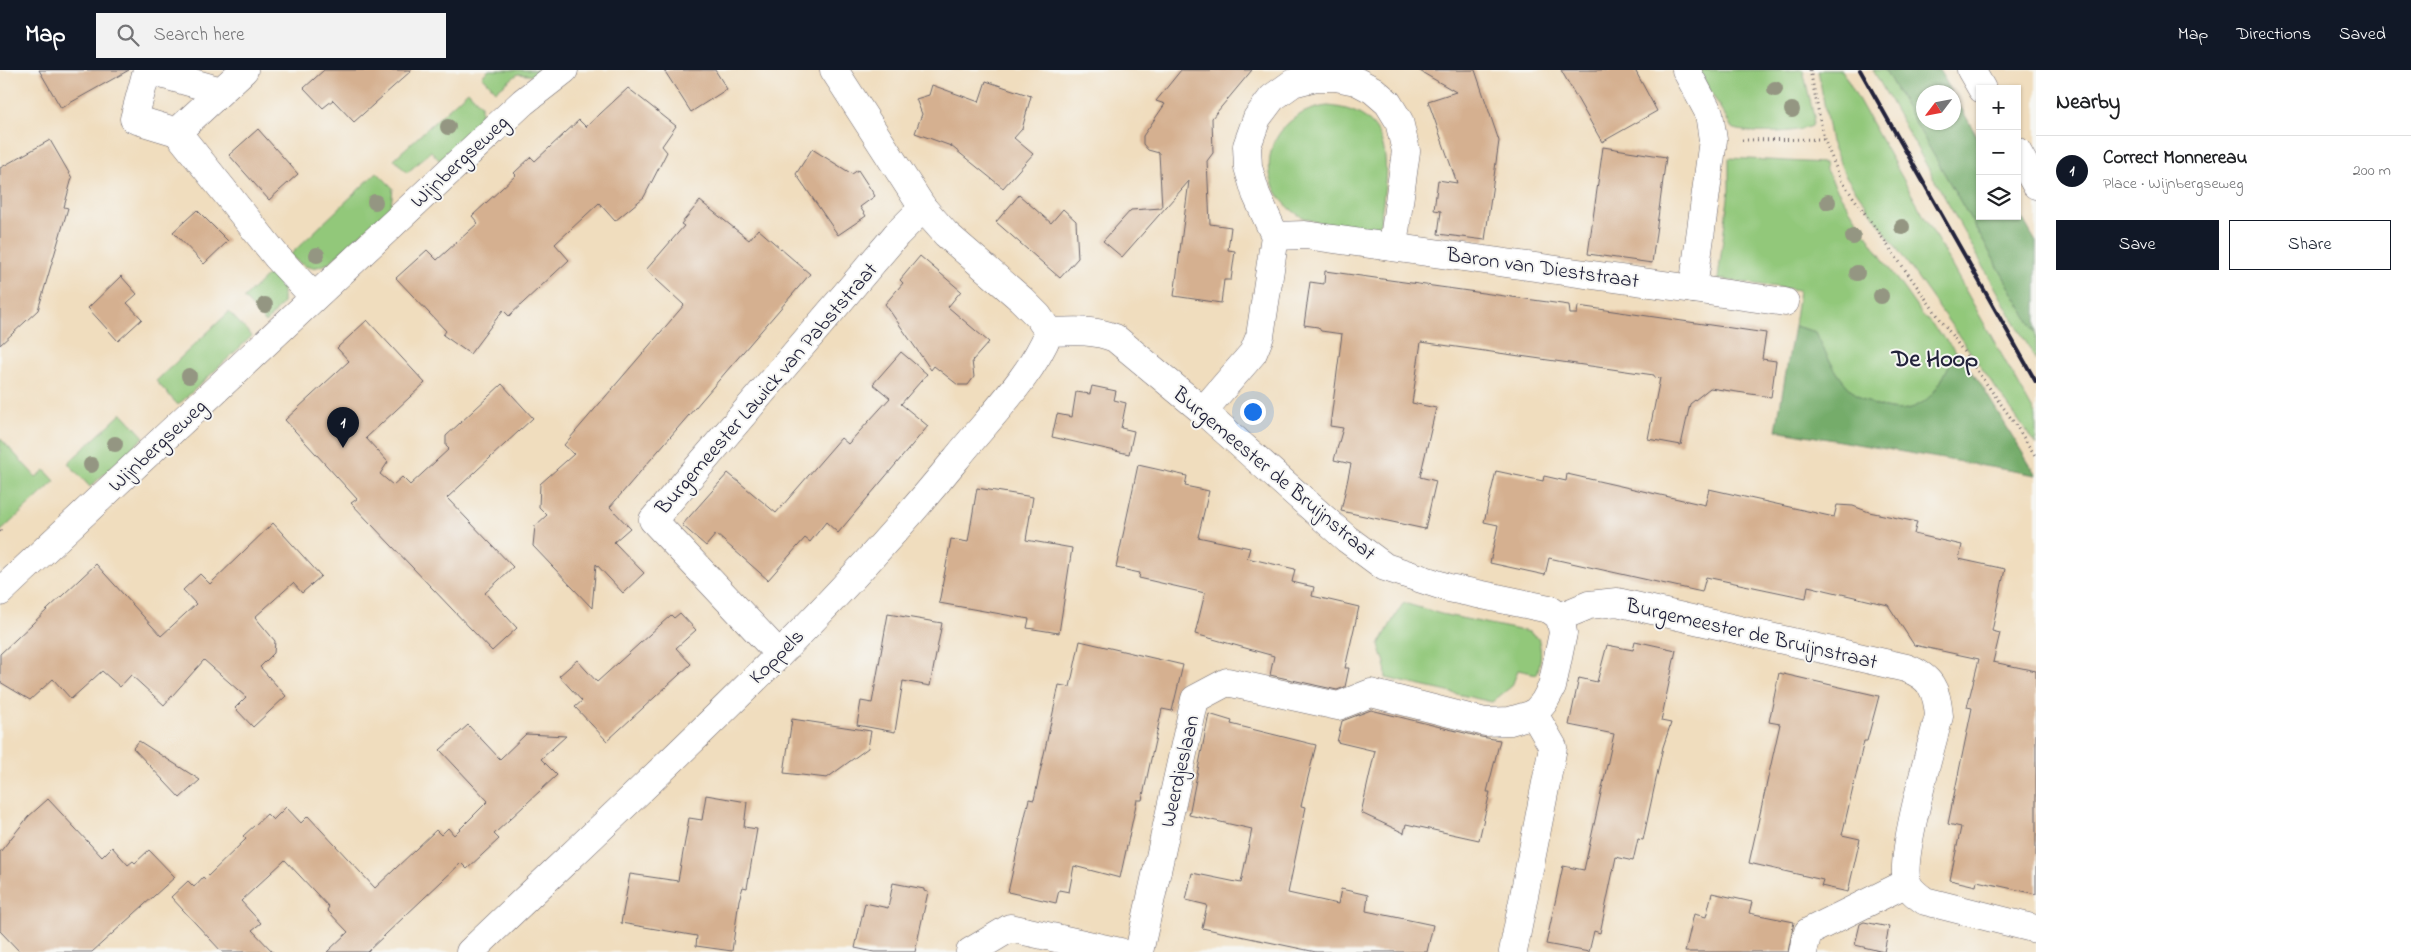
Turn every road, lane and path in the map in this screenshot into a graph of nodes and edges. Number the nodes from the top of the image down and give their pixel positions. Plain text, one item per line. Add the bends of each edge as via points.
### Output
1 (244, 70) edge
2 (564, 70) edge
3 (834, 70) edge
4 (1686, 70) edge
5 (1810, 70) edge
6 (1971, 70) edge
7 (1980, 85) edge
8 (221, 91) junction
9 (177, 132) junction
10 (1824, 139) junction
11 (1713, 140) junction
12 (2021, 159) edge
13 (2036, 184) edge
14 (923, 208) junction
15 (1275, 236) junction
16 (1393, 246) junction
17 (1693, 289) junction
18 (314, 297) junction
19 (1785, 302) dead end
20 (1048, 332) junction
21 (1203, 412) junction
22 (2036, 457) edge
23 (0, 592) edge
24 (1560, 617) junction
25 (779, 654) junction
26 (1534, 714) junction
27 (1908, 883) junction
28 (2036, 929) edge
29 (470, 952) edge
30 (970, 952) edge
31 (1120, 952) edge
32 (1139, 952) edge
33 (1514, 952) edge
34 (1803, 952) edge

1 - 8 street
2 - 18 street, Wijnbergseweg via 523,102
3 - 14 street
4 - 11 street via 1709,113
5 - 10 path
6 - 7 street
8 - 9 street
8 - 9 street via 147,70 134,120
9 - 18 street
10 - 11 path
10 - 22 path via 1838,174 1856,203
11 - 17 street
12 - 13 street
14 - 20 street via 946,234 1021,299
14 - 25 street, Burgemeester Lawick van Pabststraat via 653,520
15 - 16 street, Baron van Dieststraat via 1305,235
15 - 16 street via 1248,167 1247,146 1256,118 1272,98 1293,83 1316,77 1336,77 1356,81 1373,90 1388,103 1399,121 1406,151
15 - 21 street via 1260,336 1252,354
16 - 17 street, Baron van Dieststraat
17 - 19 street, Baron van Dieststraat
18 - 23 street, Wijnbergseweg
20 - 21 street, Burgemeester de Bruijnstraat via 1087,331 1115,338
20 - 25 street, Koppels via 1041,351 1020,380 915,508 843,589
21 - 24 street, Burgemeester de Bruijnstraat via 1347,539 1385,567 1449,588 1549,608
24 - 26 street via 1563,633 1552,687
24 - 27 street, Burgemeester de Bruijnstraat via 1589,605 1617,602 1920,673 1931,684 1938,700 1939,716 1906,856
25 - 29 street, Koppels
26 - 32 street, Weerdjeslaan via 1510,721 1485,722 1371,693 1338,706 1227,682 1196,699
26 - 33 street via 1553,747
27 - 28 street via 1914,893 1925,901
27 - 34 street via 1808,932
30 - 31 street via 1010,928

